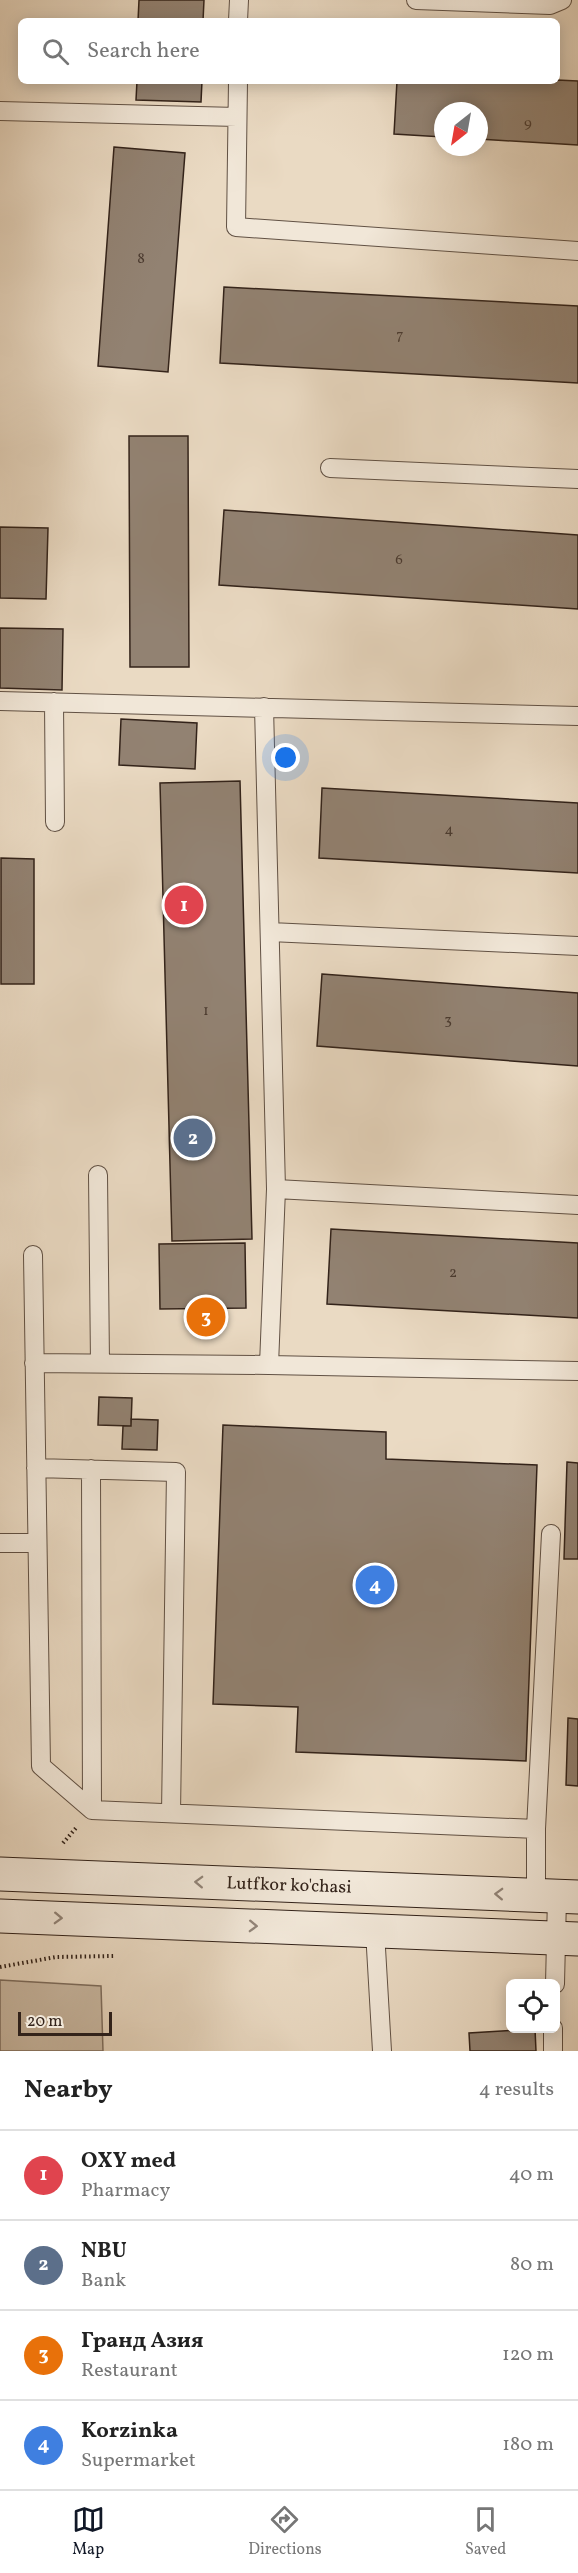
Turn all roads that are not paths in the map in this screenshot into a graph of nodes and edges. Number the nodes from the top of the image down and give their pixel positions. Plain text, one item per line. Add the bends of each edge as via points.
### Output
1 (238, 0) edge
2 (416, 0) edge
3 (562, 0) edge
4 (238, 18) edge
5 (238, 84) edge
6 (0, 111) edge
7 (237, 117) junction
8 (578, 251) edge
9 (330, 468) dead end
10 (578, 479) edge
11 (0, 701) edge
12 (54, 702) junction
13 (264, 706) junction
14 (578, 716) edge
15 (55, 822) dead end
16 (270, 932) junction
17 (578, 946) edge
18 (98, 1174) dead end
19 (276, 1189) junction
20 (578, 1205) edge
21 (33, 1255) dead end
22 (34, 1363) junction
23 (100, 1363) junction
24 (269, 1365) junction
25 (578, 1371) edge
26 (36, 1468) junction
27 (91, 1469) junction
28 (551, 1534) dead end
29 (0, 1543) edge
30 (37, 1543) junction
31 (92, 1810) junction
32 (171, 1814) junction
33 (536, 1829) junction
34 (0, 1874) edge
35 (557, 1897) edge
36 (0, 1916) edge
37 (375, 1931) junction
38 (567, 1938) edge
39 (556, 1979) edge
40 (553, 2033) edge
41 (382, 2051) edge
42 (553, 2051) edge

1 - 4 lane
2 - 3 lane via 550,5
5 - 7 lane
6 - 7 lane
7 - 8 lane via 236,227
9 - 10 lane
11 - 12 lane
12 - 13 lane
12 - 15 lane
13 - 14 lane
13 - 16 lane
16 - 17 lane
16 - 19 lane
18 - 23 lane
19 - 20 lane
19 - 24 lane
21 - 22 lane
22 - 23 lane
22 - 26 lane
23 - 24 lane
24 - 25 lane
26 - 27 lane
26 - 30 lane
27 - 31 lane
27 - 32 lane via 176,1472
28 - 33 lane
29 - 30 lane
30 - 31 lane via 41,1766
31 - 32 lane
32 - 33 lane
33 - 35 lane
35 -> 34 main road, Lutfkor ko'chasi
35 - 38 lane
36 -> 37 main road
37 - 38 main road
37 - 41 lane
38 - 39 lane
40 - 42 lane

